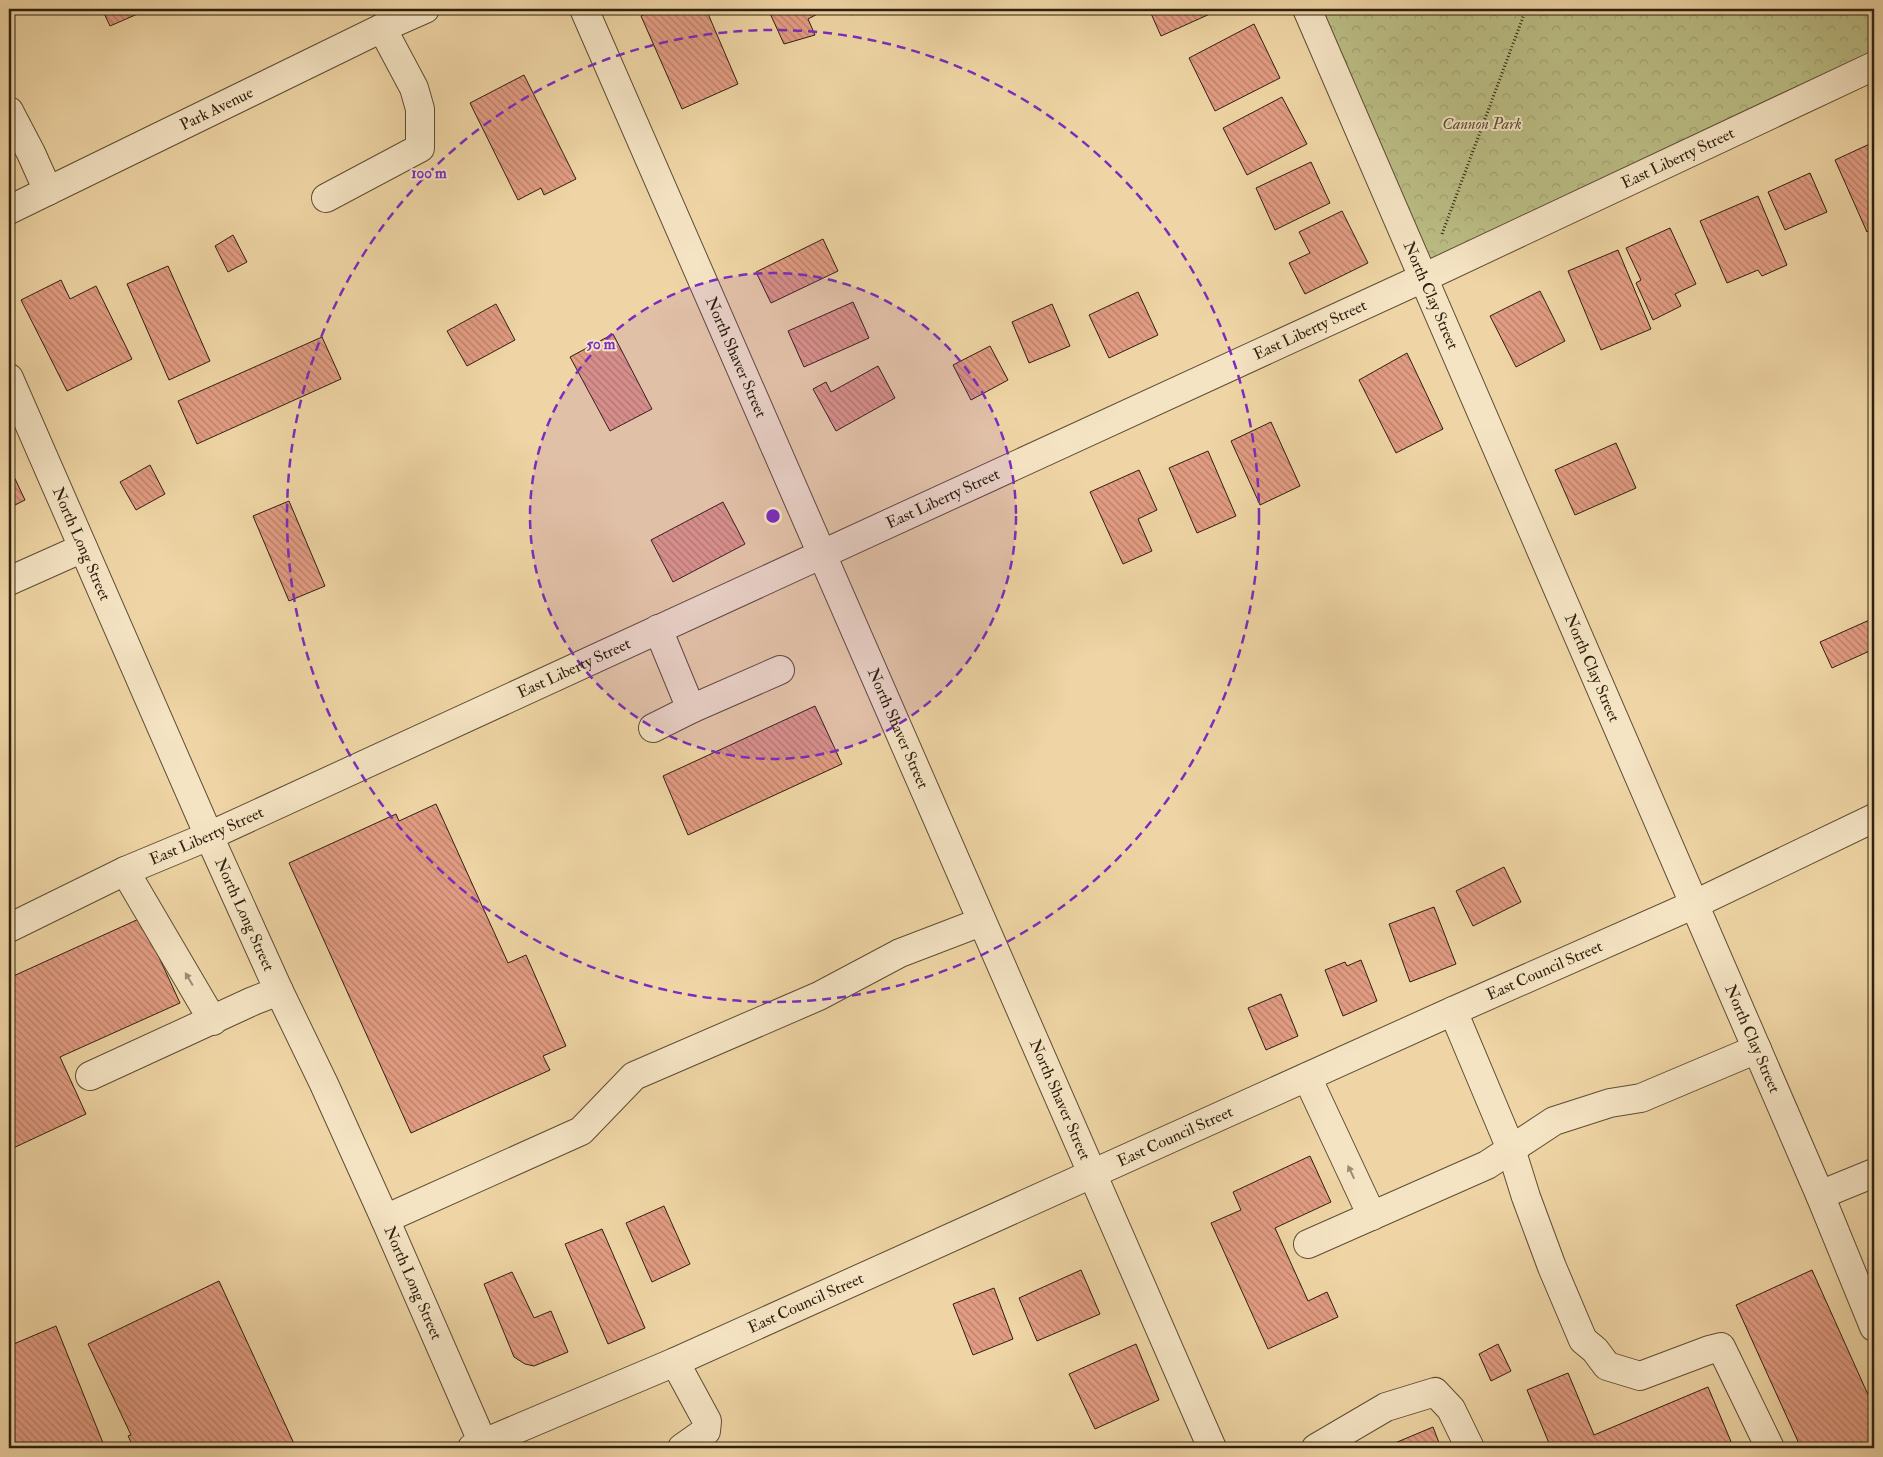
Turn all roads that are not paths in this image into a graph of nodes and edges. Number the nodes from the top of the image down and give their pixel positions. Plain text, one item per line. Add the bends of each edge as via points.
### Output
1 (425, 9) edge
2 (584, 9) edge
3 (1307, 9) edge
4 (382, 28) junction
5 (1874, 66) edge
6 (9, 110) edge
7 (48, 192) junction
8 (326, 198) dead end
9 (9, 210) edge
10 (1423, 278) junction
11 (9, 378) edge
12 (84, 548) junction
13 (821, 554) junction
14 (9, 581) edge
15 (658, 629) junction
16 (780, 670) dead end
17 (691, 709) junction
18 (653, 728) dead end
19 (1874, 818) edge
20 (209, 836) junction
21 (125, 871) junction
22 (1694, 904) junction
23 (981, 922) junction
24 (9, 928) edge
25 (279, 991) junction
26 (1453, 1011) junction
27 (213, 1021) junction
28 (1757, 1049) junction
29 (90, 1076) dead end
30 (1307, 1077) junction
31 (1511, 1150) junction
32 (1874, 1173) edge
33 (1091, 1174) junction
34 (1820, 1195) junction
35 (1372, 1216) junction
36 (385, 1219) junction
37 (1308, 1244) dead end
38 (1874, 1327) edge
39 (675, 1362) junction
40 (480, 1447) edge
41 (682, 1448) edge
42 (1212, 1448) edge
43 (1316, 1448) edge
44 (1470, 1448) edge
45 (1770, 1448) edge

1 - 4 street, Park Avenue
2 - 13 street, North Shaver Street
3 - 10 street, North Clay Street
4 - 7 street, Park Avenue
4 - 8 street via 414,88 420,109 420,148
5 - 10 street, East Liberty Street
6 - 7 street
7 - 9 street, Park Avenue
10 - 13 street, East Liberty Street
10 - 22 street, North Clay Street
11 - 12 street, North Long Street
12 - 14 street
12 - 20 street, North Long Street
13 - 15 street, East Liberty Street
13 - 23 street, North Shaver Street
15 - 17 street
15 - 20 street, East Liberty Street
16 - 17 street
17 - 18 street
19 - 22 street, East Council Street
20 - 21 street, East Liberty Street
20 - 25 street, North Long Street
21 - 24 street, East Liberty Street
27 -> 21 street
22 - 26 street, East Council Street
22 - 28 street, North Clay Street
23 - 33 street, North Shaver Street
23 - 36 street via 900,953 819,996 634,1076 581,1131
25 - 27 street
25 - 36 street, North Long Street
26 - 30 street, East Council Street
26 - 31 street
27 - 29 street
28 - 31 street via 1641,1098 1610,1103 1554,1121
28 - 34 street, North Clay Street
30 - 33 street, East Council Street
35 -> 30 street
31 - 35 street via 1487,1165
31 - 45 street via 1552,1267 1583,1340 1607,1366 1640,1376 1721,1347
32 - 34 street
33 - 39 street, East Council Street
33 - 42 street, North Shaver Street
34 - 38 street, North Clay Street
35 - 37 street
36 - 40 street, North Long Street
39 - 40 street, East Council Street
39 - 41 street via 707,1421 706,1431
43 - 44 street via 1386,1407 1434,1392 1451,1409

